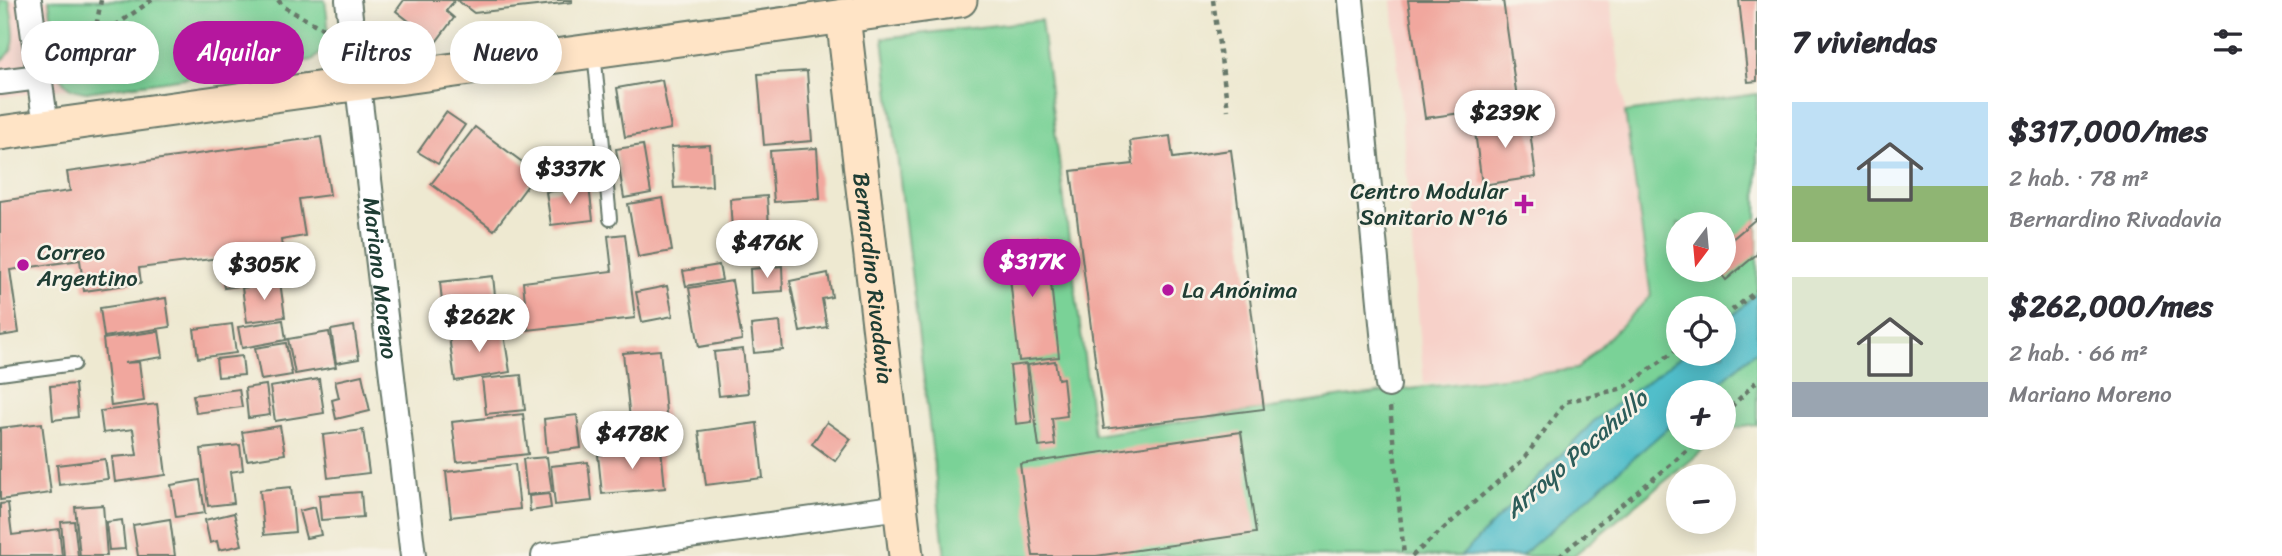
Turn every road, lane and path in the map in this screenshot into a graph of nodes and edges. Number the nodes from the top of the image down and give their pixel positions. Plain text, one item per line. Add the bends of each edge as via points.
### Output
1 (29, 0) edge
2 (101, 0) edge
3 (152, 0) edge
4 (278, 0) edge
5 (348, 0) edge
6 (960, 0) edge
7 (1213, 0) edge
8 (1351, 0) edge
9 (842, 8) edge
10 (36, 21) edge
11 (97, 21) edge
12 (122, 21) edge
13 (351, 21) edge
14 (318, 26) edge
15 (594, 51) junction
16 (436, 72) edge
17 (21, 79) edge
18 (0, 82) edge
19 (52, 84) edge
20 (351, 84) edge
21 (358, 84) edge
22 (1228, 110) dead end
23 (46, 127) junction
24 (0, 133) edge
25 (610, 219) dead end
26 (1757, 291) edge
27 (1736, 307) edge
28 (1666, 358) edge
29 (74, 364) dead end
30 (0, 374) edge
31 (1757, 381) edge
32 (1388, 385) joint
33 (1736, 402) edge
34 (1686, 450) edge
35 (900, 507) junction
36 (413, 556) edge
37 (544, 556) edge
38 (906, 556) edge
39 (1404, 556) edge
40 (1412, 556) edge
41 (1559, 556) edge

1 - 10 street
2 - 11 path
3 - 12 path
4 - 14 path
5 - 13 street, Mariano Moreno
6 - 9 main road
7 - 22 path
8 - 32 street
9 - 15 main road
9 - 35 main road, Bernardino Rivadavia
15 - 16 main road
15 - 25 lane
17 - 18 street
19 - 23 street
20 - 23 main road
21 - 36 street, Mariano Moreno
23 - 24 main road
26 - 27 path
28 - 40 path via 1624,388 1565,402 1523,460
29 - 30 lane
31 - 33 path
32 - 39 path
34 - 41 path
35 - 37 street
35 - 38 main road, Bernardino Rivadavia

